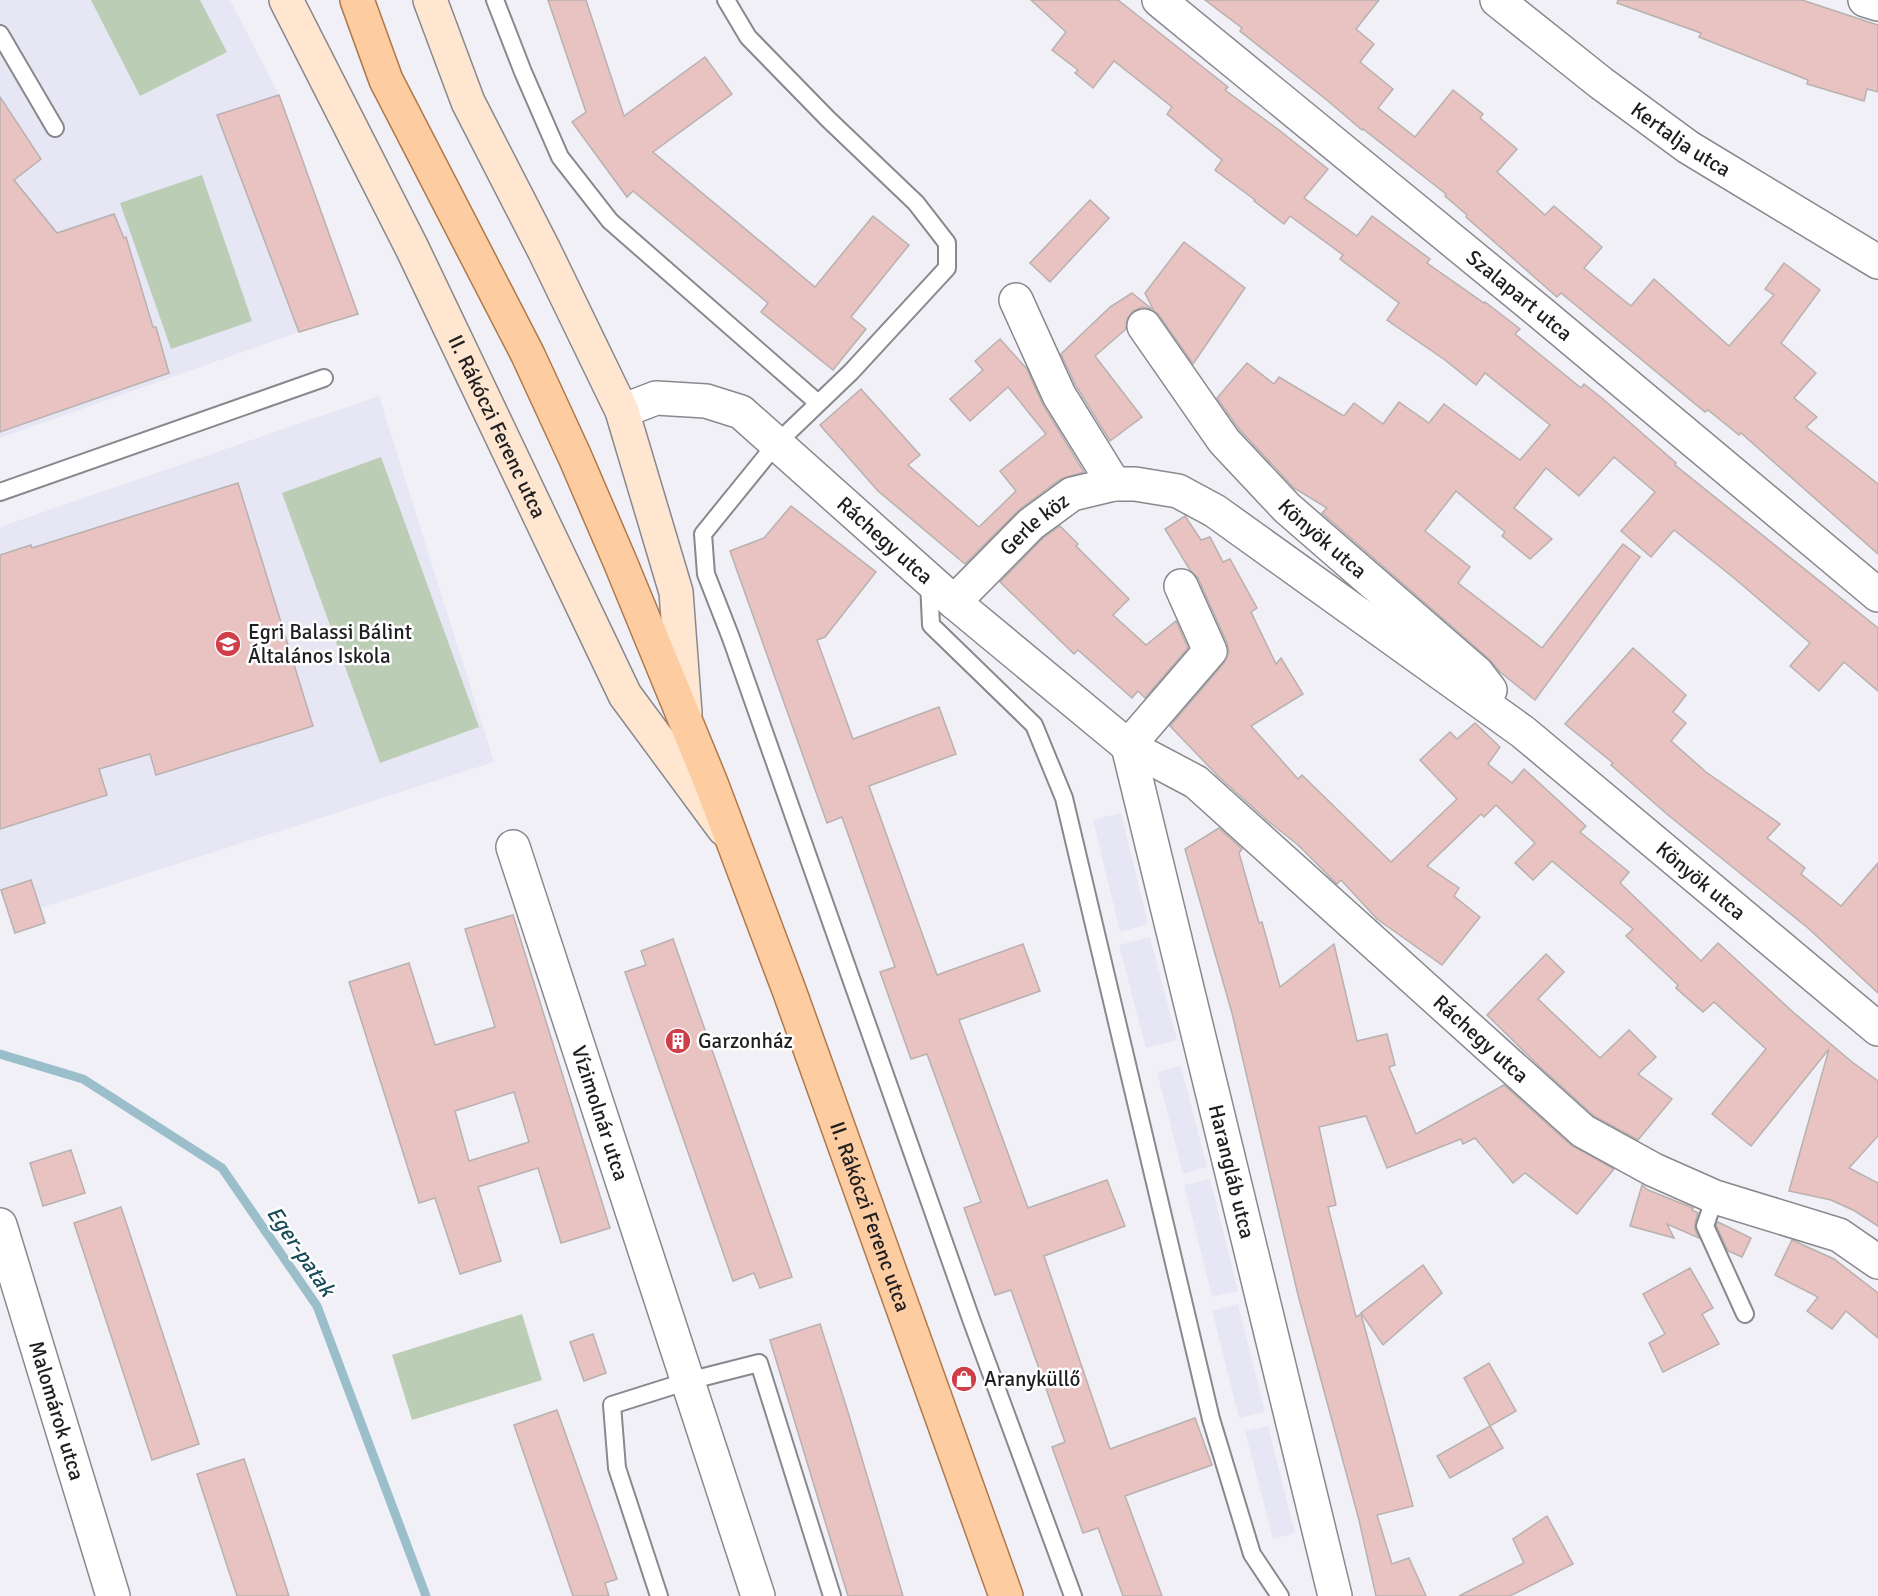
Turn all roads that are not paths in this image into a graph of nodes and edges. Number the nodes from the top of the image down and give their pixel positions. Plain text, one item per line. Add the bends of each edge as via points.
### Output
1 (286, 0) edge
2 (357, 0) edge
3 (430, 0) edge
4 (495, 0) edge
5 (726, 0) edge
6 (1159, 0) edge
7 (1497, 0) edge
8 (1865, 0) edge
9 (1878, 4) edge
10 (0, 34) edge
11 (55, 128) dead end
12 (1878, 262) edge
13 (1016, 300) dead end
14 (1144, 326) dead end
15 (324, 378) dead end
16 (818, 403) junction
17 (622, 411) junction
18 (776, 444) junction
19 (1124, 484) junction
20 (0, 492) edge
21 (929, 580) junction
22 (1181, 586) dead end
23 (1878, 595) edge
24 (954, 602) junction
25 (686, 723) junction
26 (1523, 732) junction
27 (1128, 746) junction
28 (730, 839) junction
29 (513, 848) dead end
30 (1878, 1029) edge
31 (1716, 1197) junction
32 (0, 1225) edge
33 (1878, 1262) edge
34 (1744, 1314) dead end
35 (688, 1381) junction
36 (113, 1596) edge
37 (659, 1596) edge
38 (758, 1596) edge
39 (832, 1596) edge
40 (1006, 1596) edge
41 (1073, 1596) edge
42 (1280, 1596) edge
43 (1335, 1596) edge

1 - 28 main road, II. Rákóczi Ferenc utca via 412,248 625,695
2 - 25 main road, II. Rákóczi Ferenc utca via 387,80 528,355 575,457
3 - 17 main road, II. Rákóczi Ferenc utca via 468,102
4 - 16 lane via 560,156 610,221
5 - 16 lane via 748,37 916,203 946,243 947,268
6 - 23 street, Szalapart utca
7 - 12 street, Kertalja utca via 1688,147
8 - 9 street
10 - 11 lane
13 - 19 street via 1059,395
14 - 26 street, Könyök utca via 1224,441 1287,508 1477,673
15 - 20 lane
16 - 18 lane
17 - 18 street, Ráchegy utca via 656,398 706,401 741,412
17 - 25 main road, II. Rákóczi Ferenc utca via 676,592
18 - 21 street, Ráchegy utca
18 - 41 lane via 703,534 706,574
19 - 24 street, Gerle köz via 1072,494 1031,524
19 - 26 street, Könyök utca via 1178,491 1215,511
21 - 24 street, Ráchegy utca
21 - 42 lane via 931,625 1034,725 1064,798 1211,1419 1252,1554
22 - 27 street via 1210,651
24 - 27 street, Ráchegy utca
25 - 28 main road, II. Rákóczi Ferenc utca
26 - 30 street, Könyök utca
27 - 31 street, Ráchegy utca via 1196,782 1583,1131 1654,1170
27 - 43 street, Harangláb utca
28 - 40 main road, II. Rákóczi Ferenc utca via 789,990
29 - 35 street, Vízimolnár utca
31 - 33 street, Ráchegy utca via 1839,1235
31 - 34 lane via 1706,1226
32 - 36 street, Malomárok utca
35 - 37 lane via 612,1405 617,1468
35 - 38 street, Vízimolnár utca
35 - 39 lane via 759,1363

